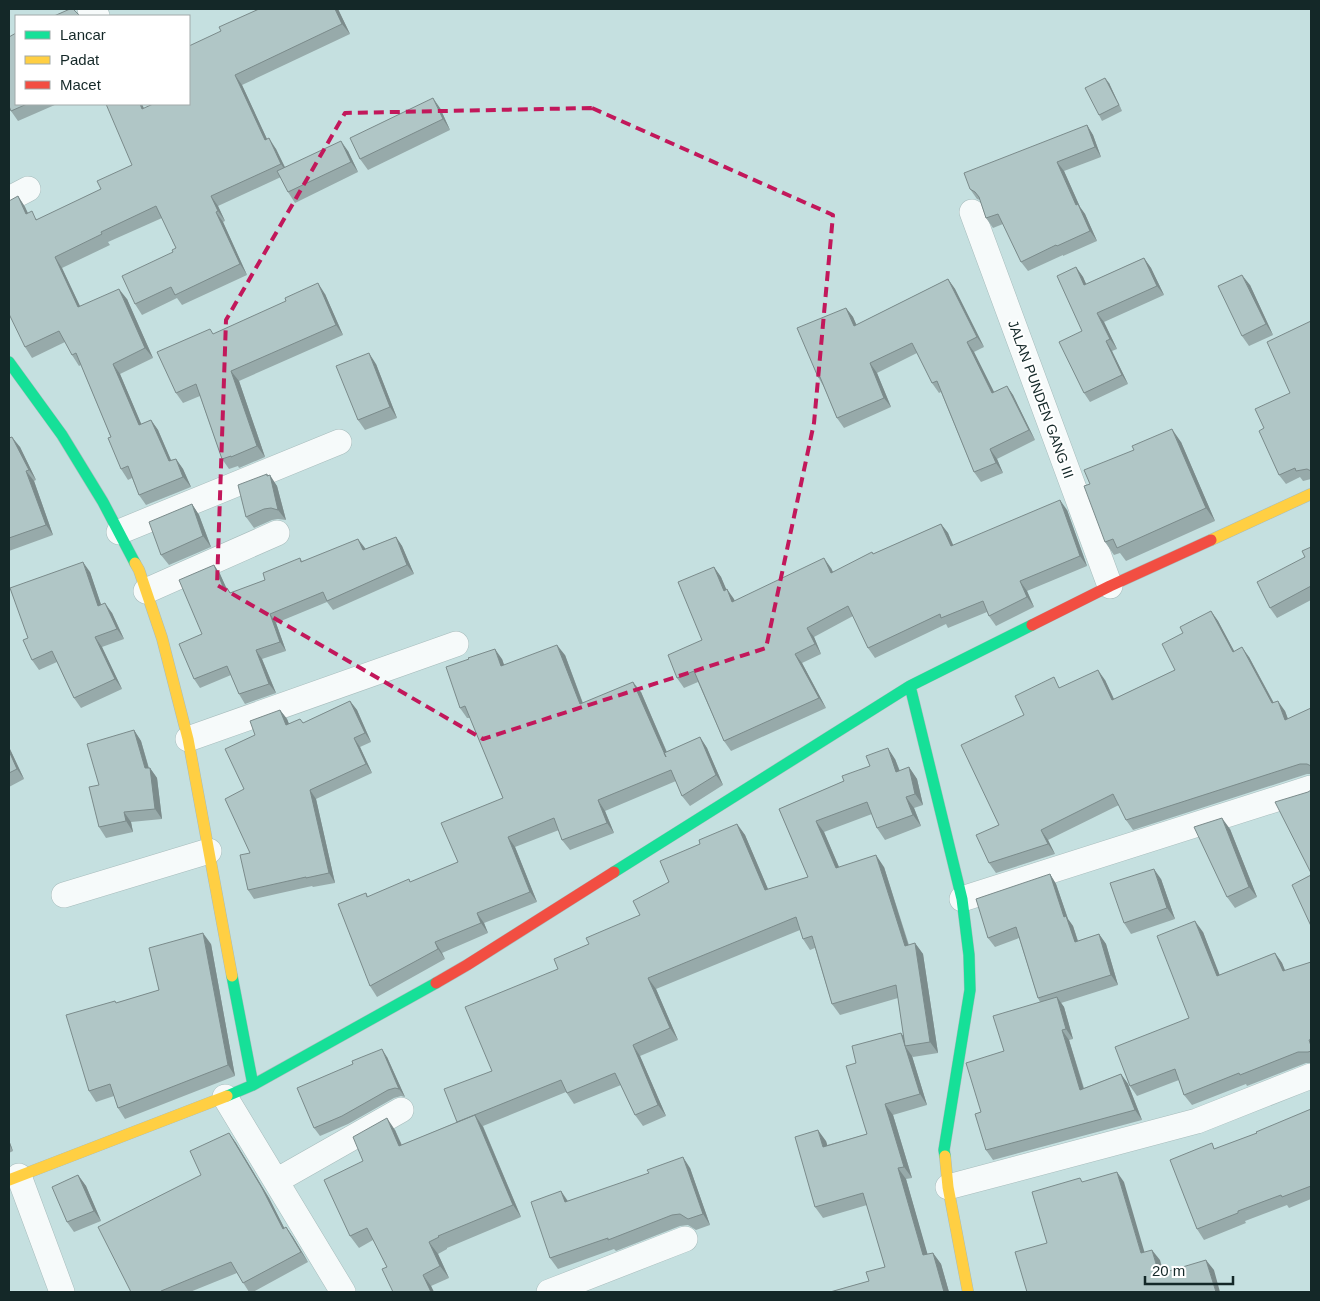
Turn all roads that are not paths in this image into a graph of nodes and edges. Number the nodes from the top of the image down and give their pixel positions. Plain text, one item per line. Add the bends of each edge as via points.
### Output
1 (972, 212) dead end
2 (9, 362) edge
3 (339, 442) dead end
4 (1311, 494) edge
5 (119, 532) junction
6 (277, 533) dead end
7 (1110, 586) junction
8 (146, 591) junction
9 (456, 644) dead end
10 (910, 686) junction
11 (188, 739) junction
12 (1311, 788) edge
13 (209, 851) junction
14 (64, 895) dead end
15 (962, 899) junction
16 (1311, 1076) edge
17 (252, 1085) junction
18 (224, 1097) junction
19 (400, 1110) dead end
20 (14, 1178) edge
21 (276, 1181) junction
22 (948, 1187) junction
23 (685, 1239) dead end
24 (62, 1292) edge
25 (343, 1292) edge
26 (549, 1292) edge
27 (968, 1292) edge

1 - 7 street, JALAN PUNDEN GANG III
2 - 5 street via 62,435
3 - 5 street
4 - 7 street
5 - 8 street
6 - 8 street
7 - 10 street
8 - 11 street via 162,638
9 - 11 street
10 - 15 street
10 - 17 street via 467,964
11 - 13 street
12 - 15 street
13 - 14 street
13 - 17 street
15 - 22 street via 970,990 944,1150
16 - 22 street via 1197,1121
17 - 18 street
18 - 20 street
18 - 21 street
19 - 21 street
20 - 24 street
21 - 25 street
22 - 27 street
23 - 26 street

